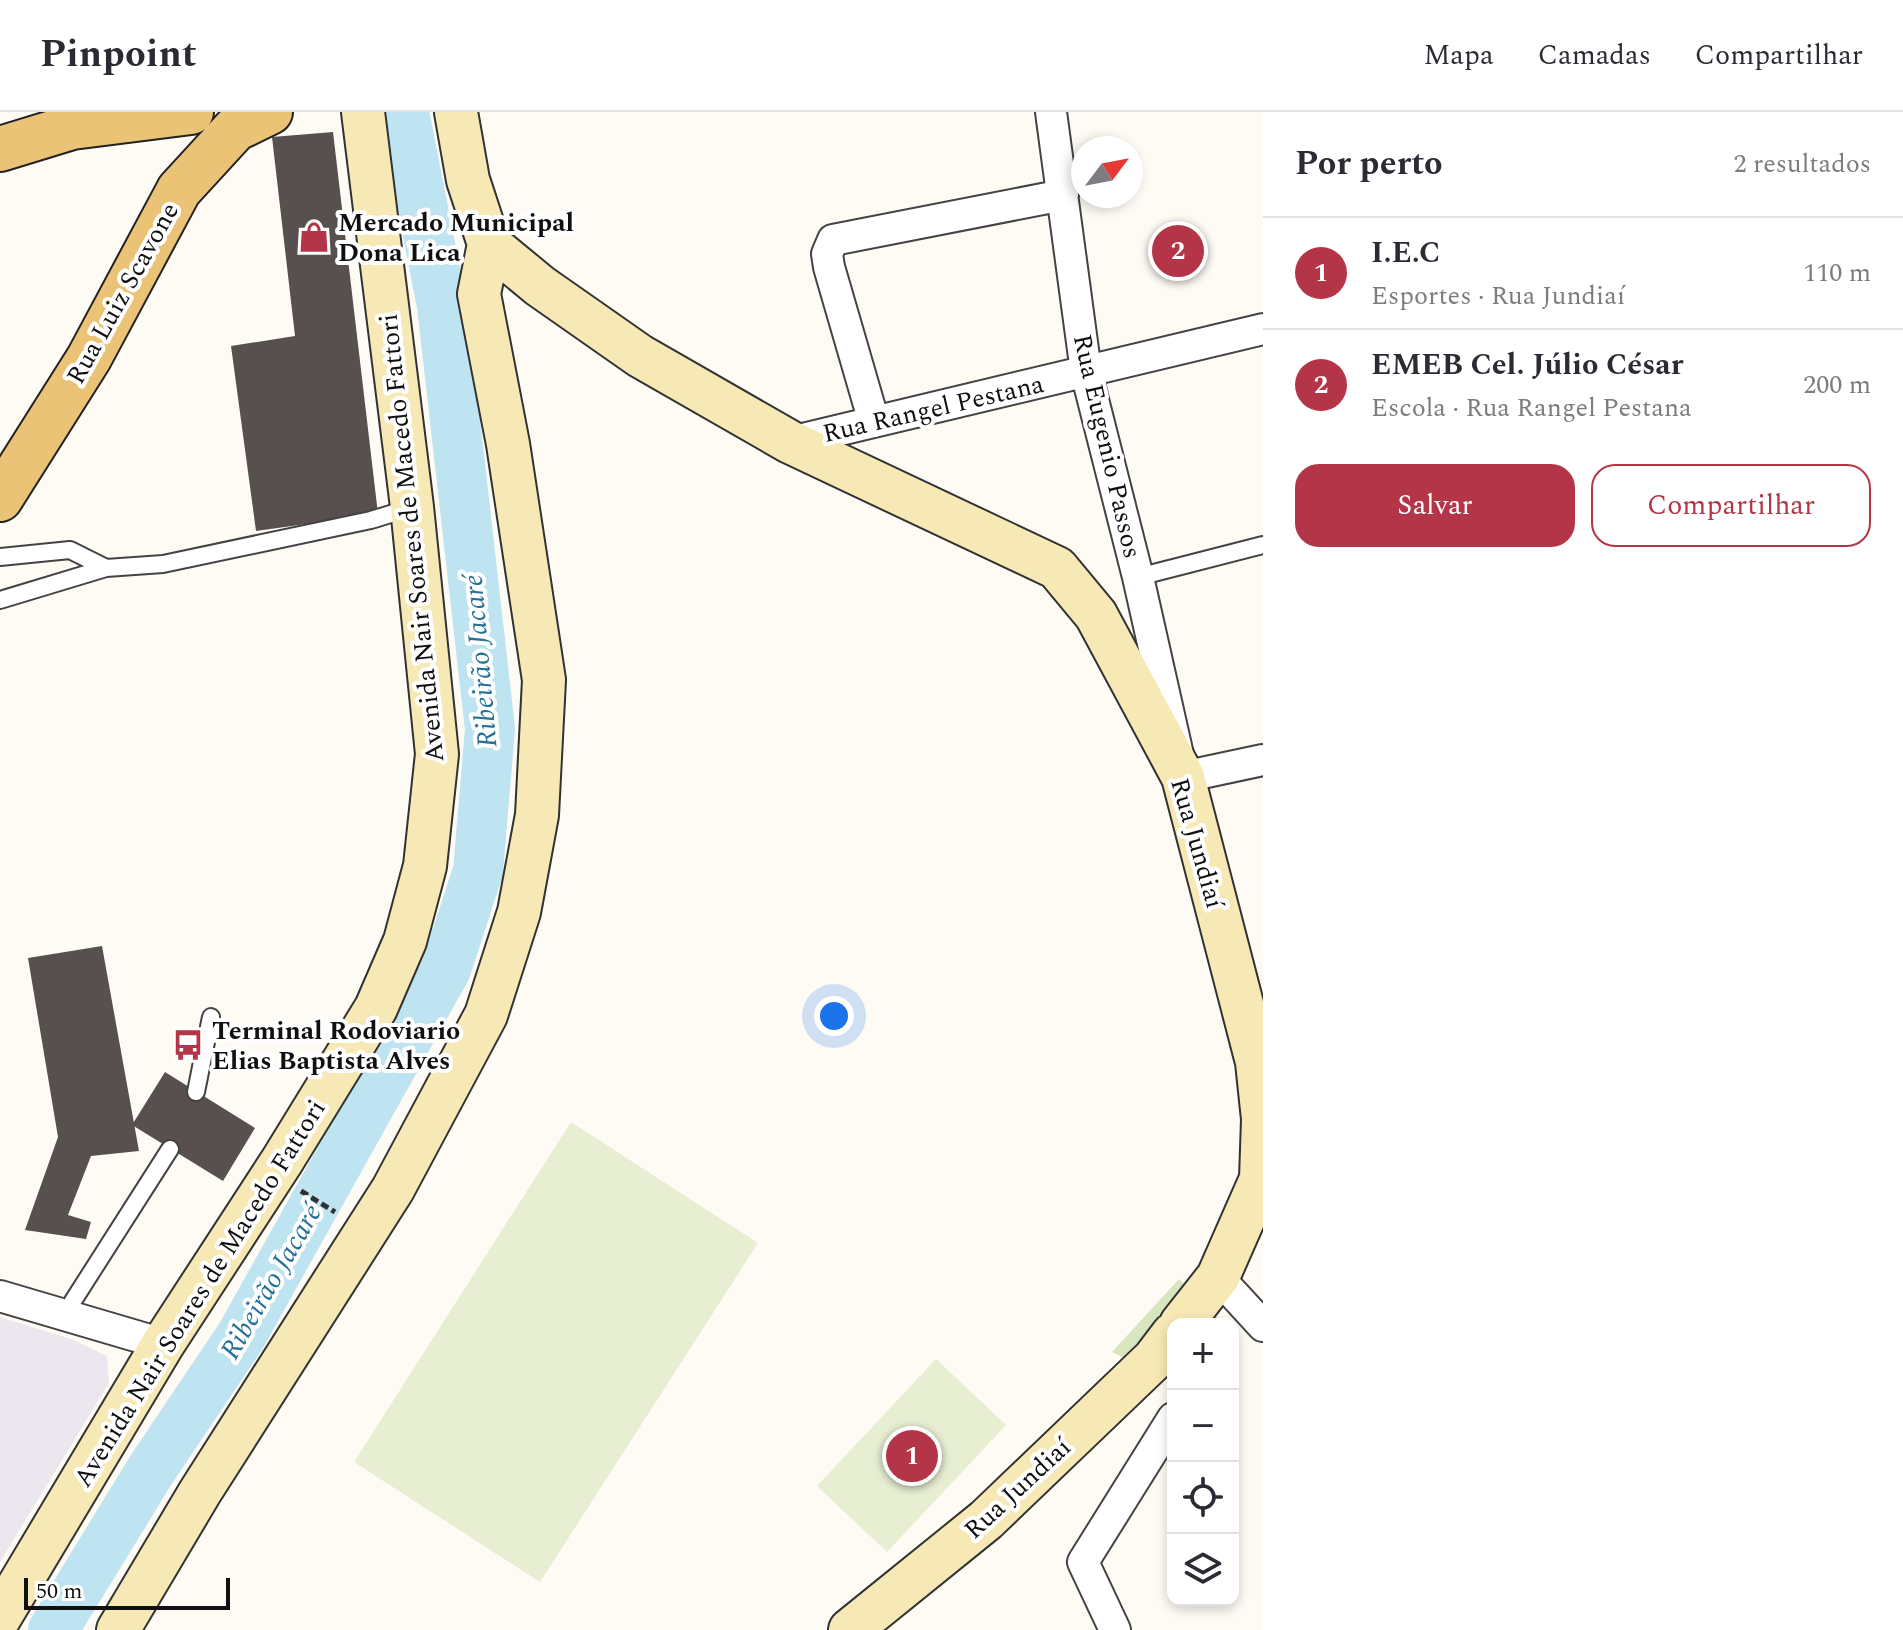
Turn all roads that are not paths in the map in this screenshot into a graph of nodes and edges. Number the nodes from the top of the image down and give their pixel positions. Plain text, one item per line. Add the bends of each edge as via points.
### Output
1 (270, 112) edge
2 (363, 112) edge
3 (456, 112) edge
4 (1051, 112) edge
5 (173, 115) edge
6 (0, 149) edge
7 (179, 190) junction
8 (1063, 195) junction
9 (489, 244) junction
10 (1263, 329) edge
11 (1086, 372) junction
12 (874, 422) junction
13 (790, 442) junction
14 (0, 499) edge
15 (412, 507) junction
16 (1263, 545) edge
17 (70, 550) junction
18 (0, 557) edge
19 (106, 568) junction
20 (1138, 577) junction
21 (71, 581) junction
22 (0, 600) edge
23 (1263, 760) edge
24 (1183, 777) junction
25 (211, 1017) dead end
26 (196, 1092) dead end
27 (170, 1149) dead end
28 (1218, 1277) junction
29 (0, 1296) edge
30 (67, 1316) junction
31 (1186, 1318) edge
32 (1263, 1326) edge
33 (1167, 1343) edge
34 (163, 1344) junction
35 (1167, 1428) edge
36 (0, 1617) edge
37 (118, 1630) edge
38 (850, 1630) edge
39 (1115, 1630) edge

1 - 7 main road, Rua Luiz Scavone via 235,129
2 - 15 main road, Avenida Nair Soares de Macedo Fattori
3 - 9 main road via 468,180
4 - 8 street, Rua Eugenio Passos
5 - 6 main road via 72,127
5 - 7 main road via 172,138 182,163
7 - 14 main road, Rua Luiz Scavone via 89,358
8 - 11 street, Rua Eugenio Passos
8 - 12 street via 833,240 829,267
9 - 13 main road, Rua Jundiaí via 640,356
9 - 37 main road via 479,294 544,680 542,771 519,912 486,1015 393,1189
10 - 11 street, Rua Rangel Pestana
11 - 12 street, Rua Rangel Pestana
11 - 20 street, Rua Eugenio Passos
12 - 13 street, Rua Rangel Pestana
13 - 24 main road, Rua Jundiaí via 1057,568 1096,615
15 - 19 lane via 163,564
15 - 34 main road, Avenida Nair Soares de Macedo Fattori via 437,754 425,866 405,941 376,1008
16 - 20 lane
17 - 18 lane
17 - 19 lane
17 - 21 lane
19 - 21 lane
20 - 24 street, Rua Eugenio Passos
21 - 22 lane
23 - 24 street
24 - 28 main road, Rua Jundiaí via 1257,1062 1263,1119 1261,1179
25 - 26 lane
27 - 30 lane
28 - 31 main road, Rua Jundiaí
28 - 32 street
29 - 30 street
30 - 34 street
33 - 38 main road, Rua Jundiaí via 986,1520
34 - 36 main road, Avenida Nair Soares de Macedo Fattori
35 - 39 street via 1083,1562

